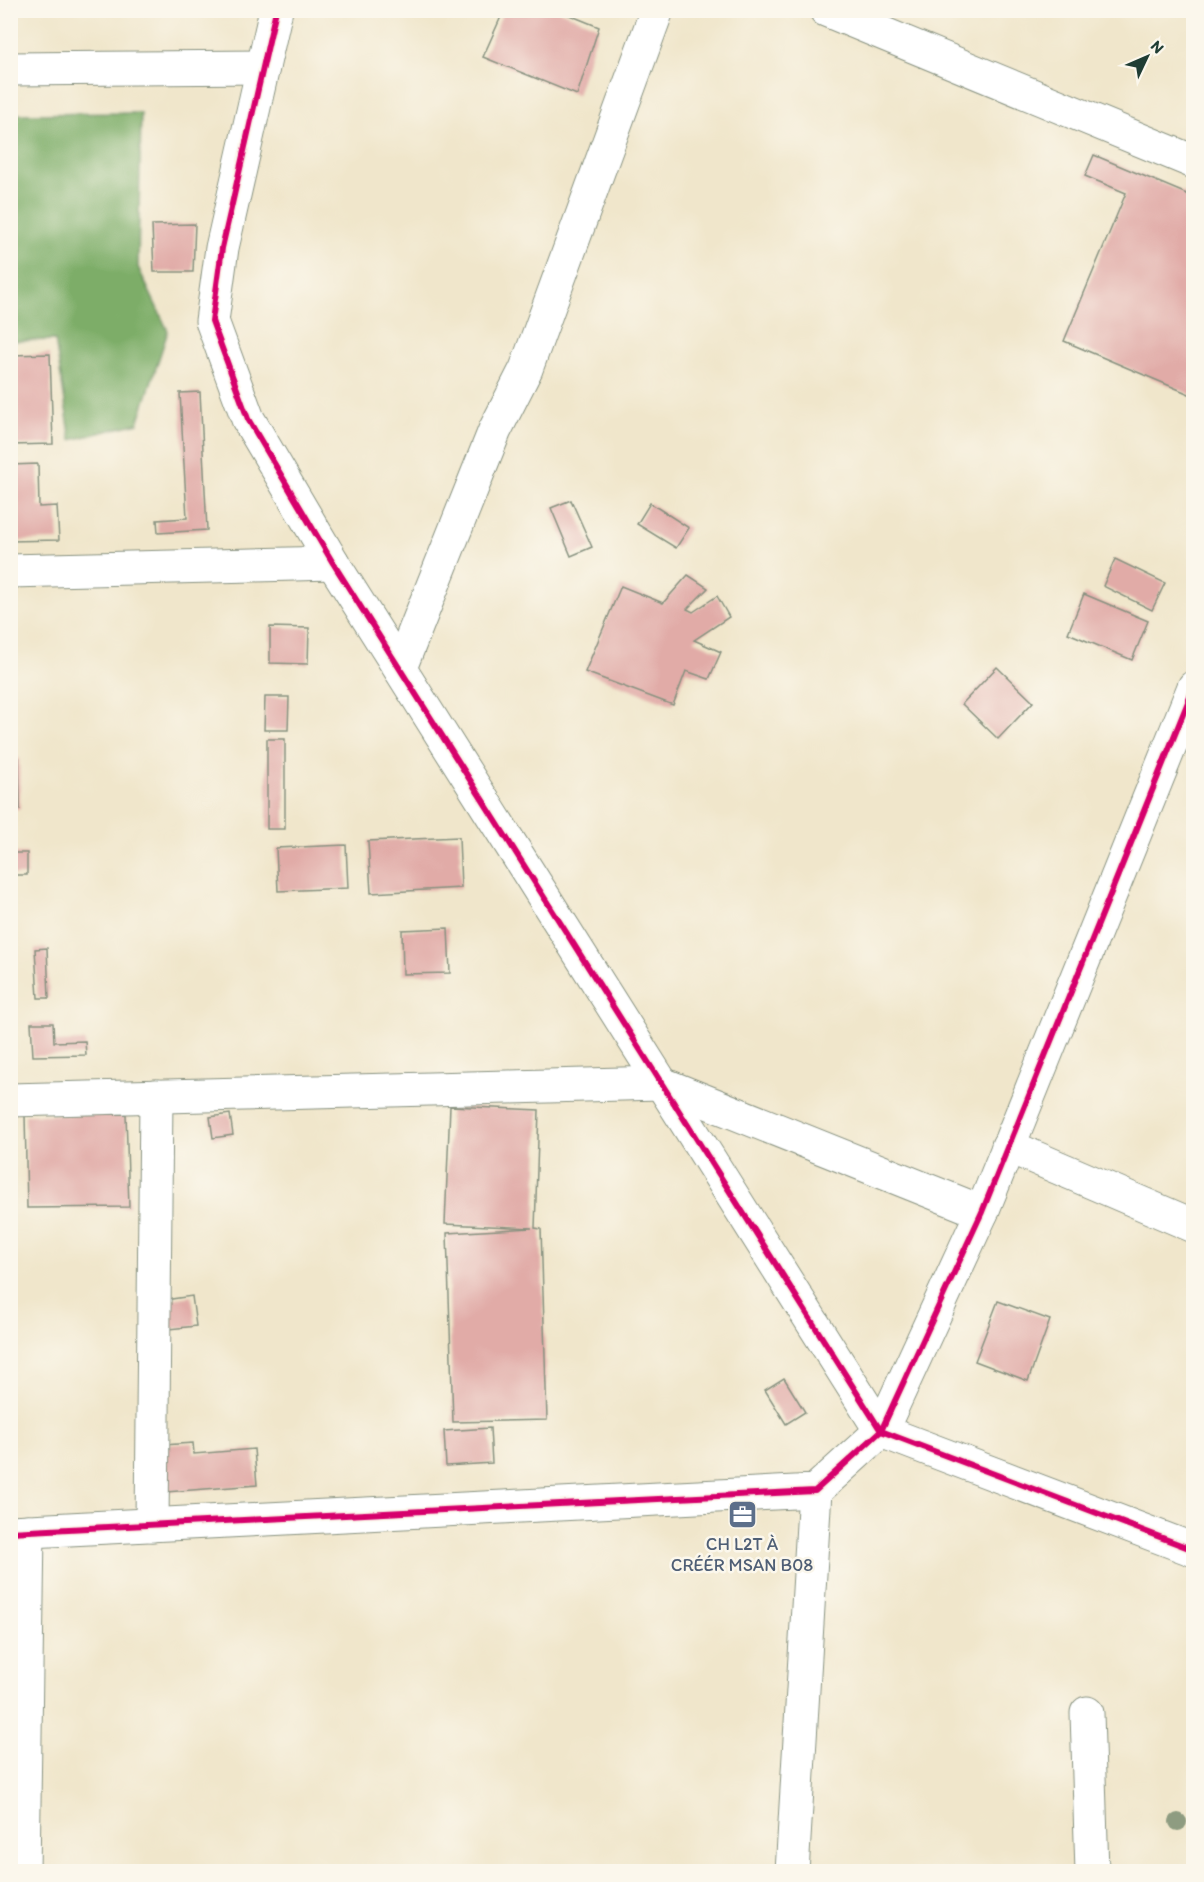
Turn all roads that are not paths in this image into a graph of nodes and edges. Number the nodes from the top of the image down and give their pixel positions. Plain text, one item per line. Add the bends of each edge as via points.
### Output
1 (276, 10) edge
2 (657, 10) edge
3 (828, 11) edge
4 (263, 67) junction
5 (10, 69) edge
6 (1194, 162) edge
7 (333, 563) junction
8 (10, 571) edge
9 (400, 668) junction
10 (1194, 687) edge
11 (660, 1083) junction
12 (156, 1096) junction
13 (10, 1100) edge
14 (1008, 1146) junction
15 (981, 1212) junction
16 (1194, 1226) edge
17 (881, 1431) junction
18 (815, 1491) junction
19 (152, 1525) junction
20 (19, 1531) edge
21 (1194, 1550) edge
22 (1087, 1713) dead end
23 (23, 1872) edge
24 (792, 1872) edge
25 (1092, 1872) edge

1 - 4 street
2 - 9 street via 526,369 495,430
3 - 6 street
4 - 5 street
4 - 7 street via 222,248 212,321 248,419
7 - 8 street
7 - 9 street
9 - 11 street
10 - 14 street
11 - 12 street
11 - 15 street
11 - 17 street
12 - 13 street
12 - 19 street
14 - 15 street
14 - 16 street
15 - 17 street
17 - 18 street
17 - 21 street
18 - 19 street
18 - 24 street
19 - 20 street
20 - 23 street
22 - 25 street

